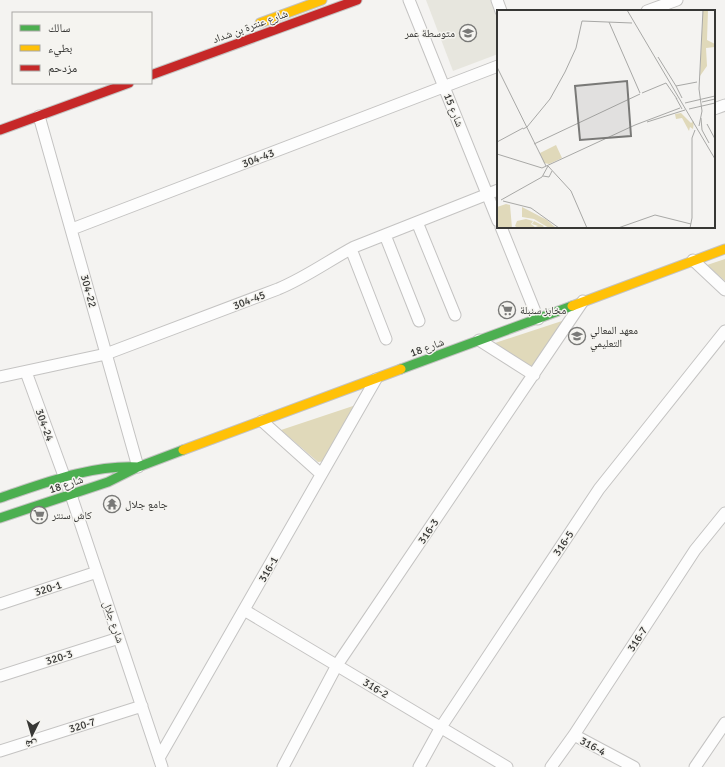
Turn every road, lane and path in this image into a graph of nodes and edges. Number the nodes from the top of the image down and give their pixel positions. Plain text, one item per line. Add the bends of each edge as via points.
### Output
1 (322, 0) edge
2 (357, 0) edge
3 (409, 0) edge
4 (497, 0) edge
5 (676, 0) edge
6 (501, 10) edge
7 (650, 10) edge
8 (248, 27) dead end
9 (497, 66) edge
10 (152, 75) edge
11 (126, 84) edge
12 (444, 87) junction
13 (725, 105) edge
14 (715, 109) edge
15 (39, 116) junction
16 (0, 130) edge
17 (497, 190) edge
18 (487, 194) junction
19 (497, 219) edge
20 (418, 222) junction
21 (501, 228) edge
22 (72, 229) junction
23 (385, 235) junction
24 (351, 249) junction
25 (725, 249) edge
26 (693, 260) junction
27 (725, 290) edge
28 (584, 301) junction
29 (455, 315) dead end
30 (538, 319) junction
31 (418, 320) dead end
32 (725, 331) edge
33 (386, 339) dead end
34 (479, 340) junction
35 (106, 354) junction
36 (26, 372) junction
37 (534, 375) junction
38 (0, 377) edge
39 (376, 379) junction
40 (262, 421) junction
41 (138, 467) junction
42 (321, 474) junction
43 (64, 478) junction
44 (70, 495) junction
45 (0, 498) edge
46 (725, 513) edge
47 (0, 518) edge
48 (96, 572) junction
49 (0, 604) edge
50 (244, 610) junction
51 (119, 638) junction
52 (337, 665) junction
53 (0, 676) edge
54 (142, 706) junction
55 (725, 723) edge
56 (441, 727) junction
57 (574, 735) junction
58 (0, 751) edge
59 (161, 763) edge
60 (283, 767) edge
61 (419, 767) edge
62 (507, 767) edge
63 (551, 767) edge
64 (634, 767) edge
65 (695, 767) edge

1 - 8 street, شارع عنترة بن شداد
2 - 10 street, شارع عنترة بن شداد
3 - 12 street, شارع 15
4 - 6 street
5 - 7 street
9 - 12 street, 304-43
11 - 15 street
12 - 18 street, شارع 15
12 - 22 street, 304-43
13 - 14 street
15 - 16 street
15 - 22 street, 304-22
17 - 18 street, 304-45
18 - 19 street, شارع 15
18 - 20 street, 304-45
20 - 23 street, 304-45
20 - 29 street
21 - 30 street
22 - 35 street, 304-22
23 - 24 street, 304-45
23 - 31 street
24 - 33 street
24 - 35 street, 304-45 via 296,282
25 - 26 street, شارع 18
26 - 27 street
26 - 28 street, شارع 18
28 - 30 street, شارع 18
28 - 37 street, 316-3
30 - 34 street, شارع 18
32 - 56 street, 316-5 via 599,488
34 - 37 street
34 - 39 street, شارع 18
35 - 36 street, 304-45
35 - 41 street, 304-22
36 - 38 street, 304-45
36 - 43 street, 304-24
37 - 52 street, 316-3
39 - 40 street, شارع 18
39 - 42 street, 316-1
40 - 41 street, شارع 18
40 - 42 street
41 - 43 street, شارع 18 via 112,467
41 - 44 street, شارع 18 via 118,478
42 - 50 street, 316-1
43 - 44 street, شارع جلال
43 - 45 street, شارع 18
44 - 47 street, شارع 18
44 - 48 street, شارع جلال
46 - 57 street, 316-7 via 695,550
48 - 49 street, 320-1
48 - 51 street, شارع جلال
50 - 52 street, 316-2
50 - 59 street, 316-1
51 - 53 street, 320-3
51 - 54 street, شارع جلال
52 - 56 street, 316-2
52 - 60 street, 316-3
54 - 58 street, 320-7
54 - 59 street, شارع جلال
55 - 65 street
56 - 61 street, 316-5
56 - 62 street, 316-2
57 - 63 street, 316-7
57 - 64 street, 316-4

